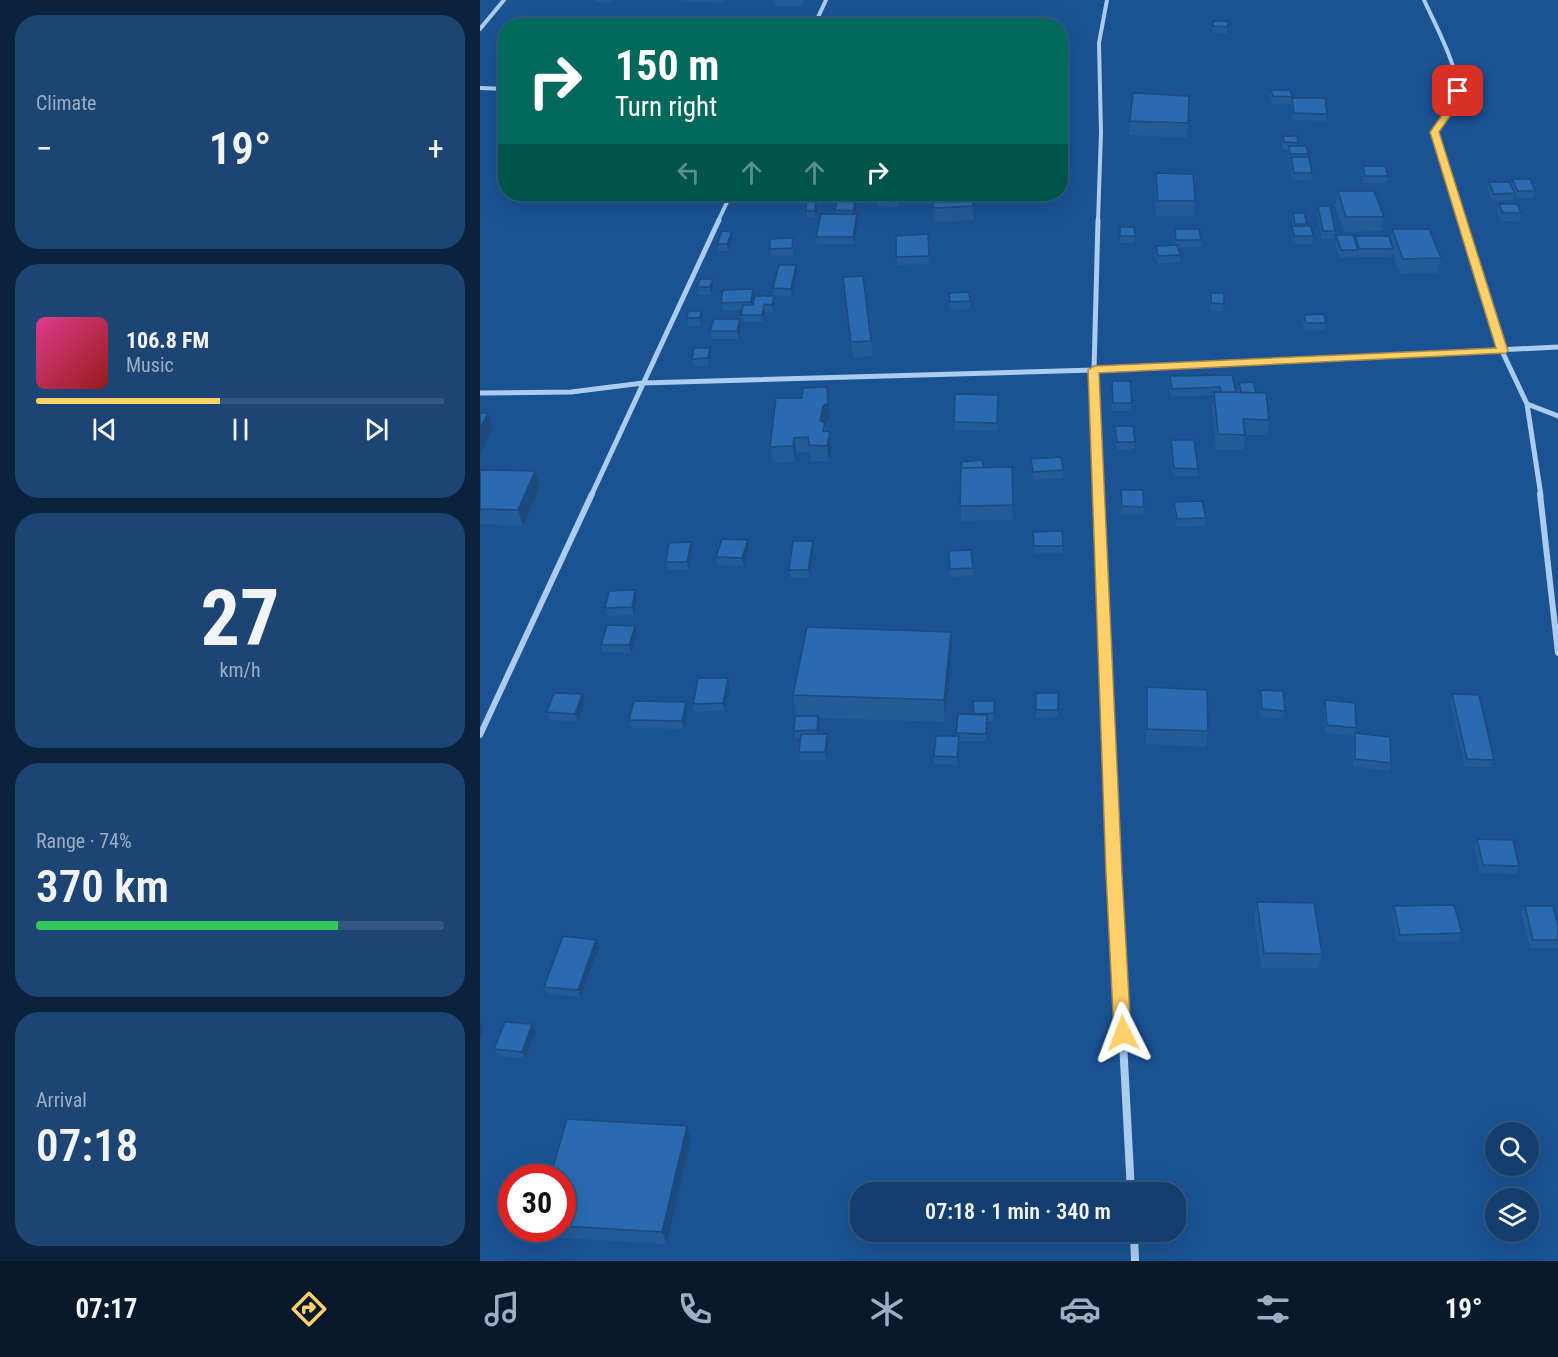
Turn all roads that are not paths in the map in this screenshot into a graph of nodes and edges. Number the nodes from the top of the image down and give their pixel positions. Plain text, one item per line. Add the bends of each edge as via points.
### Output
1 (504, 0) edge
2 (826, 0) edge
3 (1107, 0) edge
4 (1424, 0) edge
5 (818, 18) edge
6 (480, 29) edge
7 (480, 88) edge
8 (498, 89) edge
9 (728, 201) edge
10 (1558, 347) edge
11 (1502, 351) junction
12 (1094, 370) junction
13 (643, 383) junction
14 (480, 393) edge
15 (1527, 404) junction
16 (1558, 416) edge
17 (1558, 653) edge
18 (480, 735) edge
19 (1130, 1182) edge
20 (1134, 1242) edge
21 (1135, 1261) edge

1 - 6 street
2 - 5 street
3 - 12 street via 1098,43 1101,133
4 - 11 street via 1458,91 1435,132
7 - 8 street
9 - 13 street
10 - 11 street
11 - 12 street
11 - 15 street
12 - 13 street
12 - 19 street
13 - 14 street via 571,392
13 - 18 street
15 - 16 street
15 - 17 street
20 - 21 street

